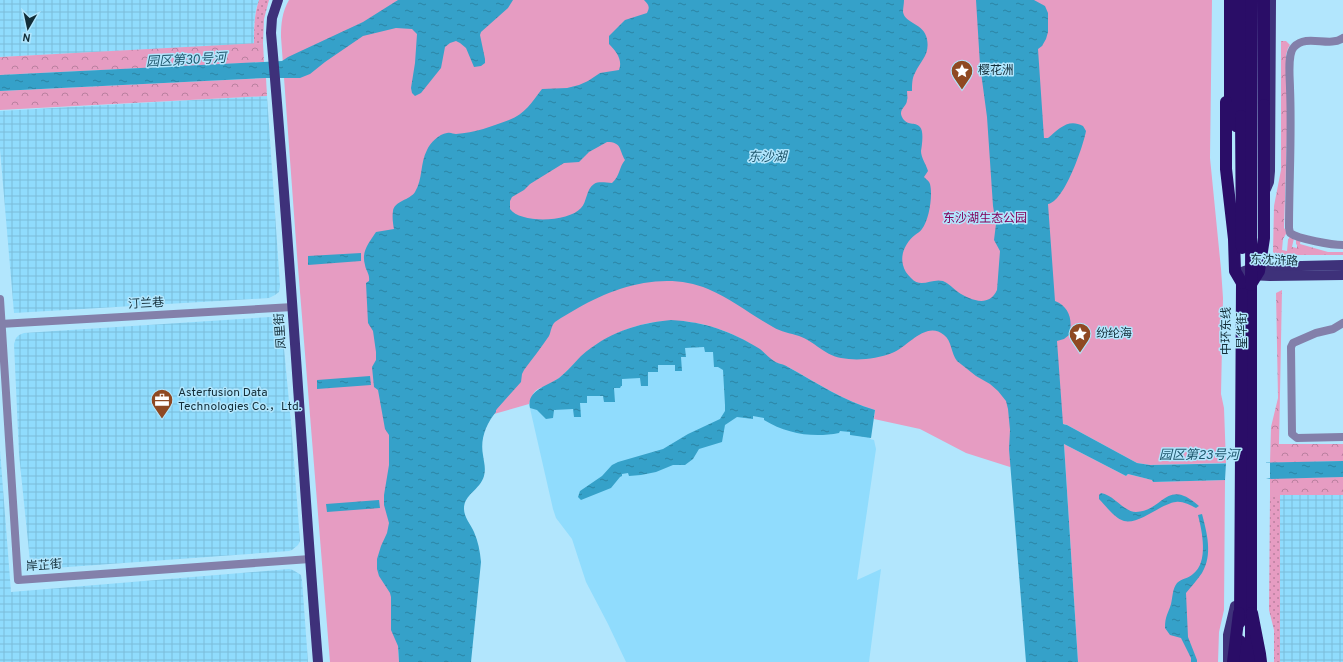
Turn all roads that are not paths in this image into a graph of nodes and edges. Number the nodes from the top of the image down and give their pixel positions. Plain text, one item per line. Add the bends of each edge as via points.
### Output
1 (278, 0) edge
2 (1225, 0) edge
3 (1230, 0) edge
4 (1235, 0) edge
5 (1241, 0) edge
6 (1252, 0) edge
7 (1258, 0) edge
8 (1264, 0) edge
9 (1271, 0) edge
10 (1343, 38) edge
11 (1236, 126) junction
12 (1258, 207) junction
13 (1343, 245) edge
14 (1343, 266) edge
15 (1343, 275) edge
16 (1249, 277) junction
17 (0, 298) edge
18 (293, 307) junction
19 (1343, 323) edge
20 (1, 324) edge
21 (1343, 437) edge
22 (310, 559) junction
23 (1242, 611) junction
24 (318, 662) edge
25 (1228, 662) edge
26 (1234, 662) edge
27 (1240, 662) edge
28 (1251, 662) edge
29 (1256, 662) edge
30 (1260, 662) edge

1 - 18 main road, 凤里街 via 272,18 271,33
2 - 16 highway, bridge via 1226,169 1235,270
3 - 11 highway via 1230,109
4 - 11 main road, 星华街
5 - 16 highway, 中环东线, bridge
6 - 16 highway, 中环东线, bridge
7 - 12 main road, 星华街
8 - 16 highway, bridge via 1264,238 1259,271
9 - 12 main road via 1270,171 1269,182
10 - 13 street via 1336,41 1303,41 1291,52 1289,213 1289,228 1293,235
11 - 16 main road, 星华街 via 1236,200
12 - 16 main road, 星华街 via 1258,253
14 - 16 main road, 东沈浒路
15 - 16 main road, 东沈浒路
16 - 23 highway, 中环东线
16 - 23 main road, 星华街 via 1236,463
16 - 29 main road, 星华街 via 1256,463
17 - 20 street, 岸芷街
18 - 20 street, 汀兰巷
18 - 22 main road, 凤里街
19 - 21 street via 1298,341 1291,347 1292,434 1297,438
20 - 22 street, 岸芷街 via 18,580
22 - 24 main road, 凤里街
23 - 25 main road, 星华街 via 1228,635
23 - 26 highway, bridge
23 - 27 highway, 中环东线, bridge
23 - 28 highway, 中环东线, bridge
23 - 30 highway, bridge via 1260,654

